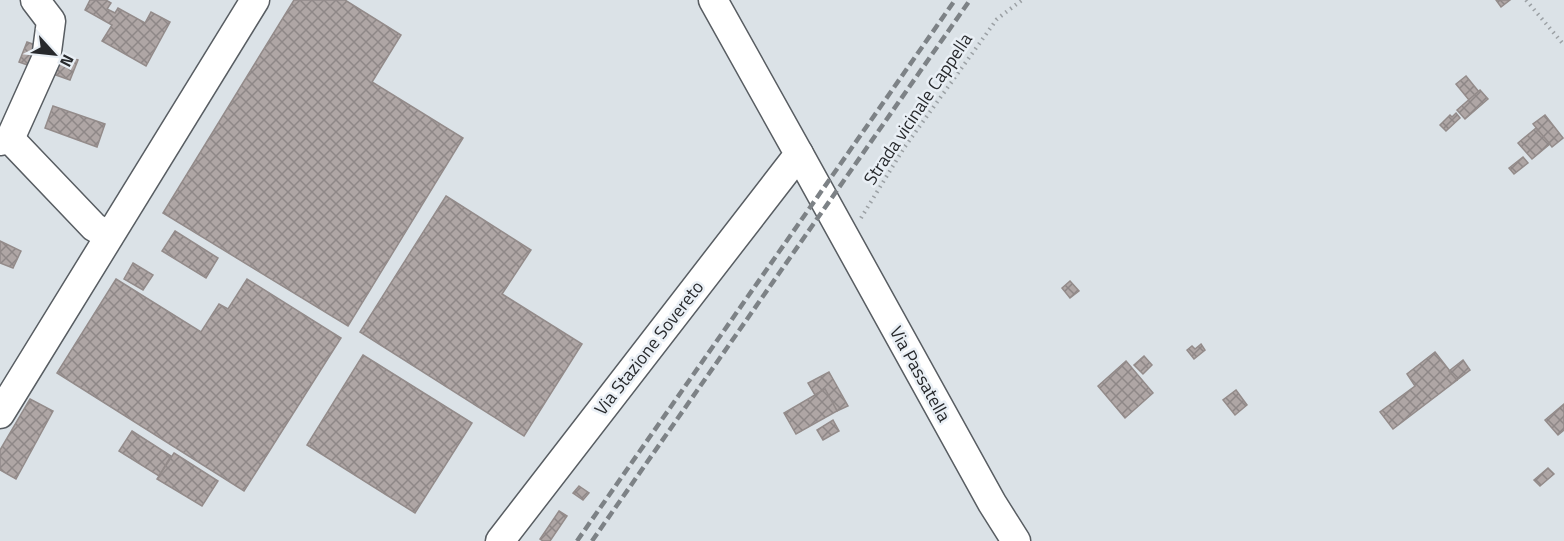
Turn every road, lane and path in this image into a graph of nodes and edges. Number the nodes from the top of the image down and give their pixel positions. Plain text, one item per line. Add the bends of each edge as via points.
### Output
1 (35, 0) edge
2 (255, 0) edge
3 (713, 0) edge
4 (1022, 0) edge
5 (1526, 0) edge
6 (1564, 45) edge
7 (5, 140) edge
8 (799, 154) junction
9 (109, 236) junction
10 (847, 242) junction
11 (0, 414) edge
12 (500, 541) edge
13 (1016, 541) edge

1 - 7 street via 51,21 46,59
2 - 9 street
3 - 8 street
4 - 10 path, Strada vicinale Cappella via 997,19 977,46 904,148
5 - 6 path
7 - 9 street via 94,227
8 - 10 street, Via Passatella
8 - 12 street, Via Stazione Sovereto
9 - 11 street
10 - 13 street, Via Passatella

